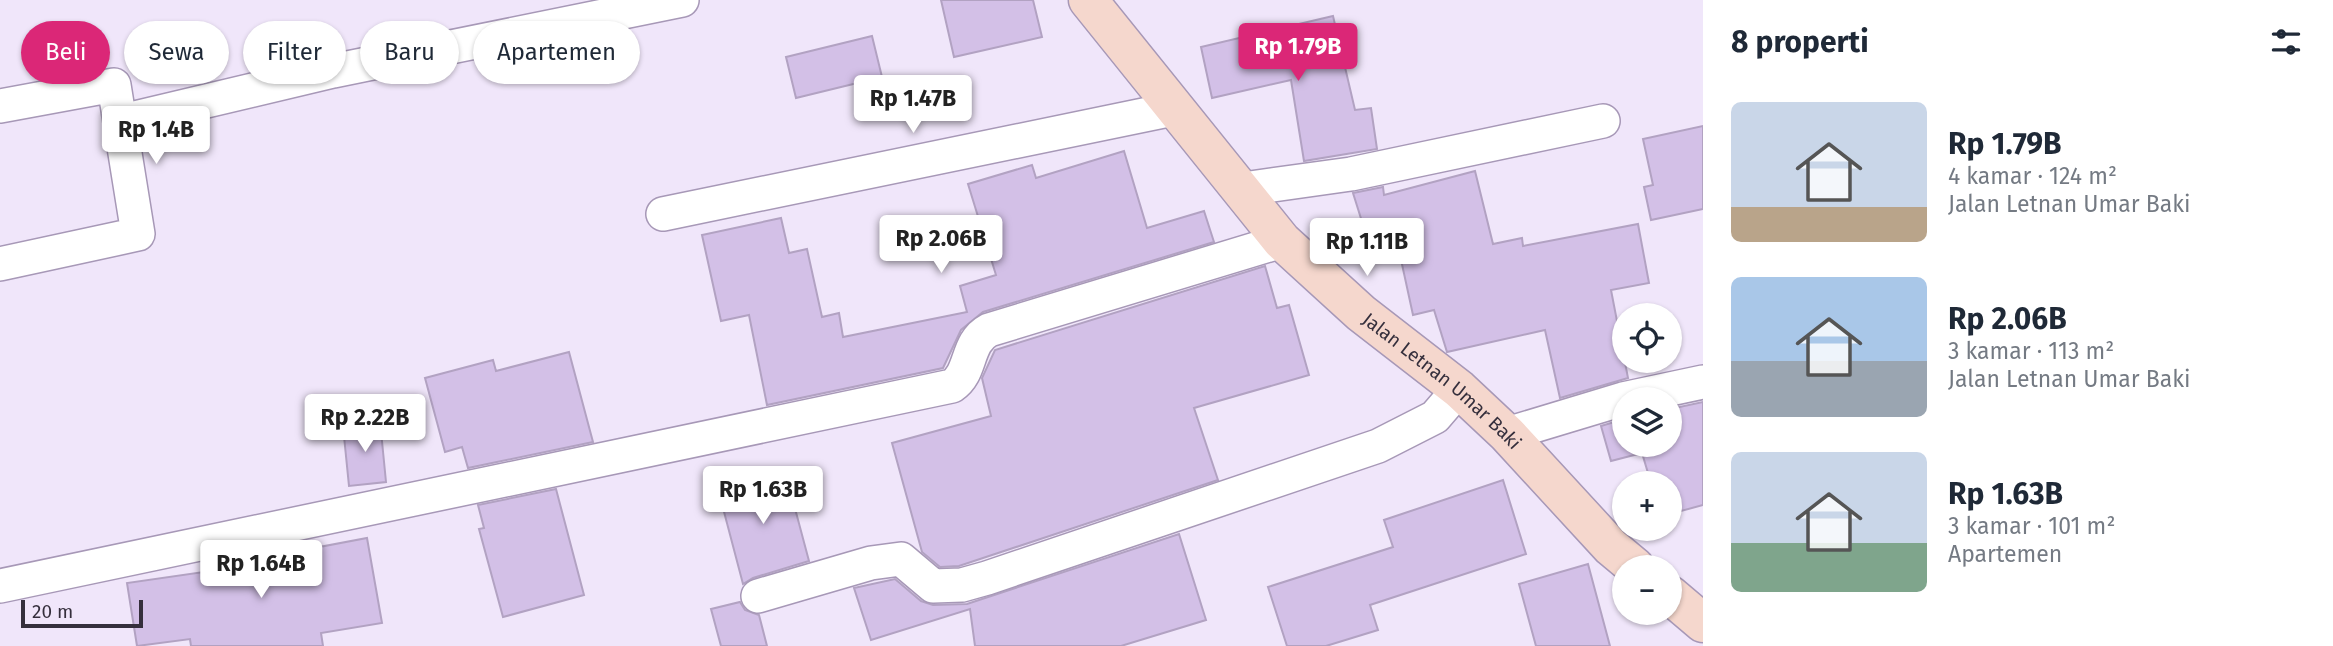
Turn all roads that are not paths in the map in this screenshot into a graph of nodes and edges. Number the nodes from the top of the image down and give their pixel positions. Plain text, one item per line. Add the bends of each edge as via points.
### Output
1 (682, 0) edge
2 (1088, 0) edge
3 (0, 106) edge
4 (1173, 109) junction
5 (122, 121) junction
6 (1603, 121) dead end
7 (1243, 189) junction
8 (663, 214) dead end
9 (1282, 242) junction
10 (0, 264) edge
11 (1703, 382) edge
12 (1459, 389) junction
13 (1507, 434) junction
14 (1621, 555) edge
15 (0, 586) edge
16 (758, 596) dead end
17 (1682, 606) edge
18 (1703, 623) edge

1 - 5 street via 333,71
2 - 4 street, Jalan Letnan Umar Baki
3 - 5 street via 114,85
4 - 7 street, Jalan Letnan Umar Baki
4 - 8 street
5 - 10 street via 138,234
6 - 7 street via 1351,174
7 - 9 street, Jalan Letnan Umar Baki
9 - 12 street, Jalan Letnan Umar Baki via 1361,313
9 - 15 street via 989,330 973,343 962,376 952,386
11 - 13 street via 1623,398
12 - 13 street, Jalan Letnan Umar Baki
12 - 16 street via 1435,417 1378,446 987,578 933,586 901,559
13 - 14 street, Jalan Letnan Umar Baki
17 - 18 street

